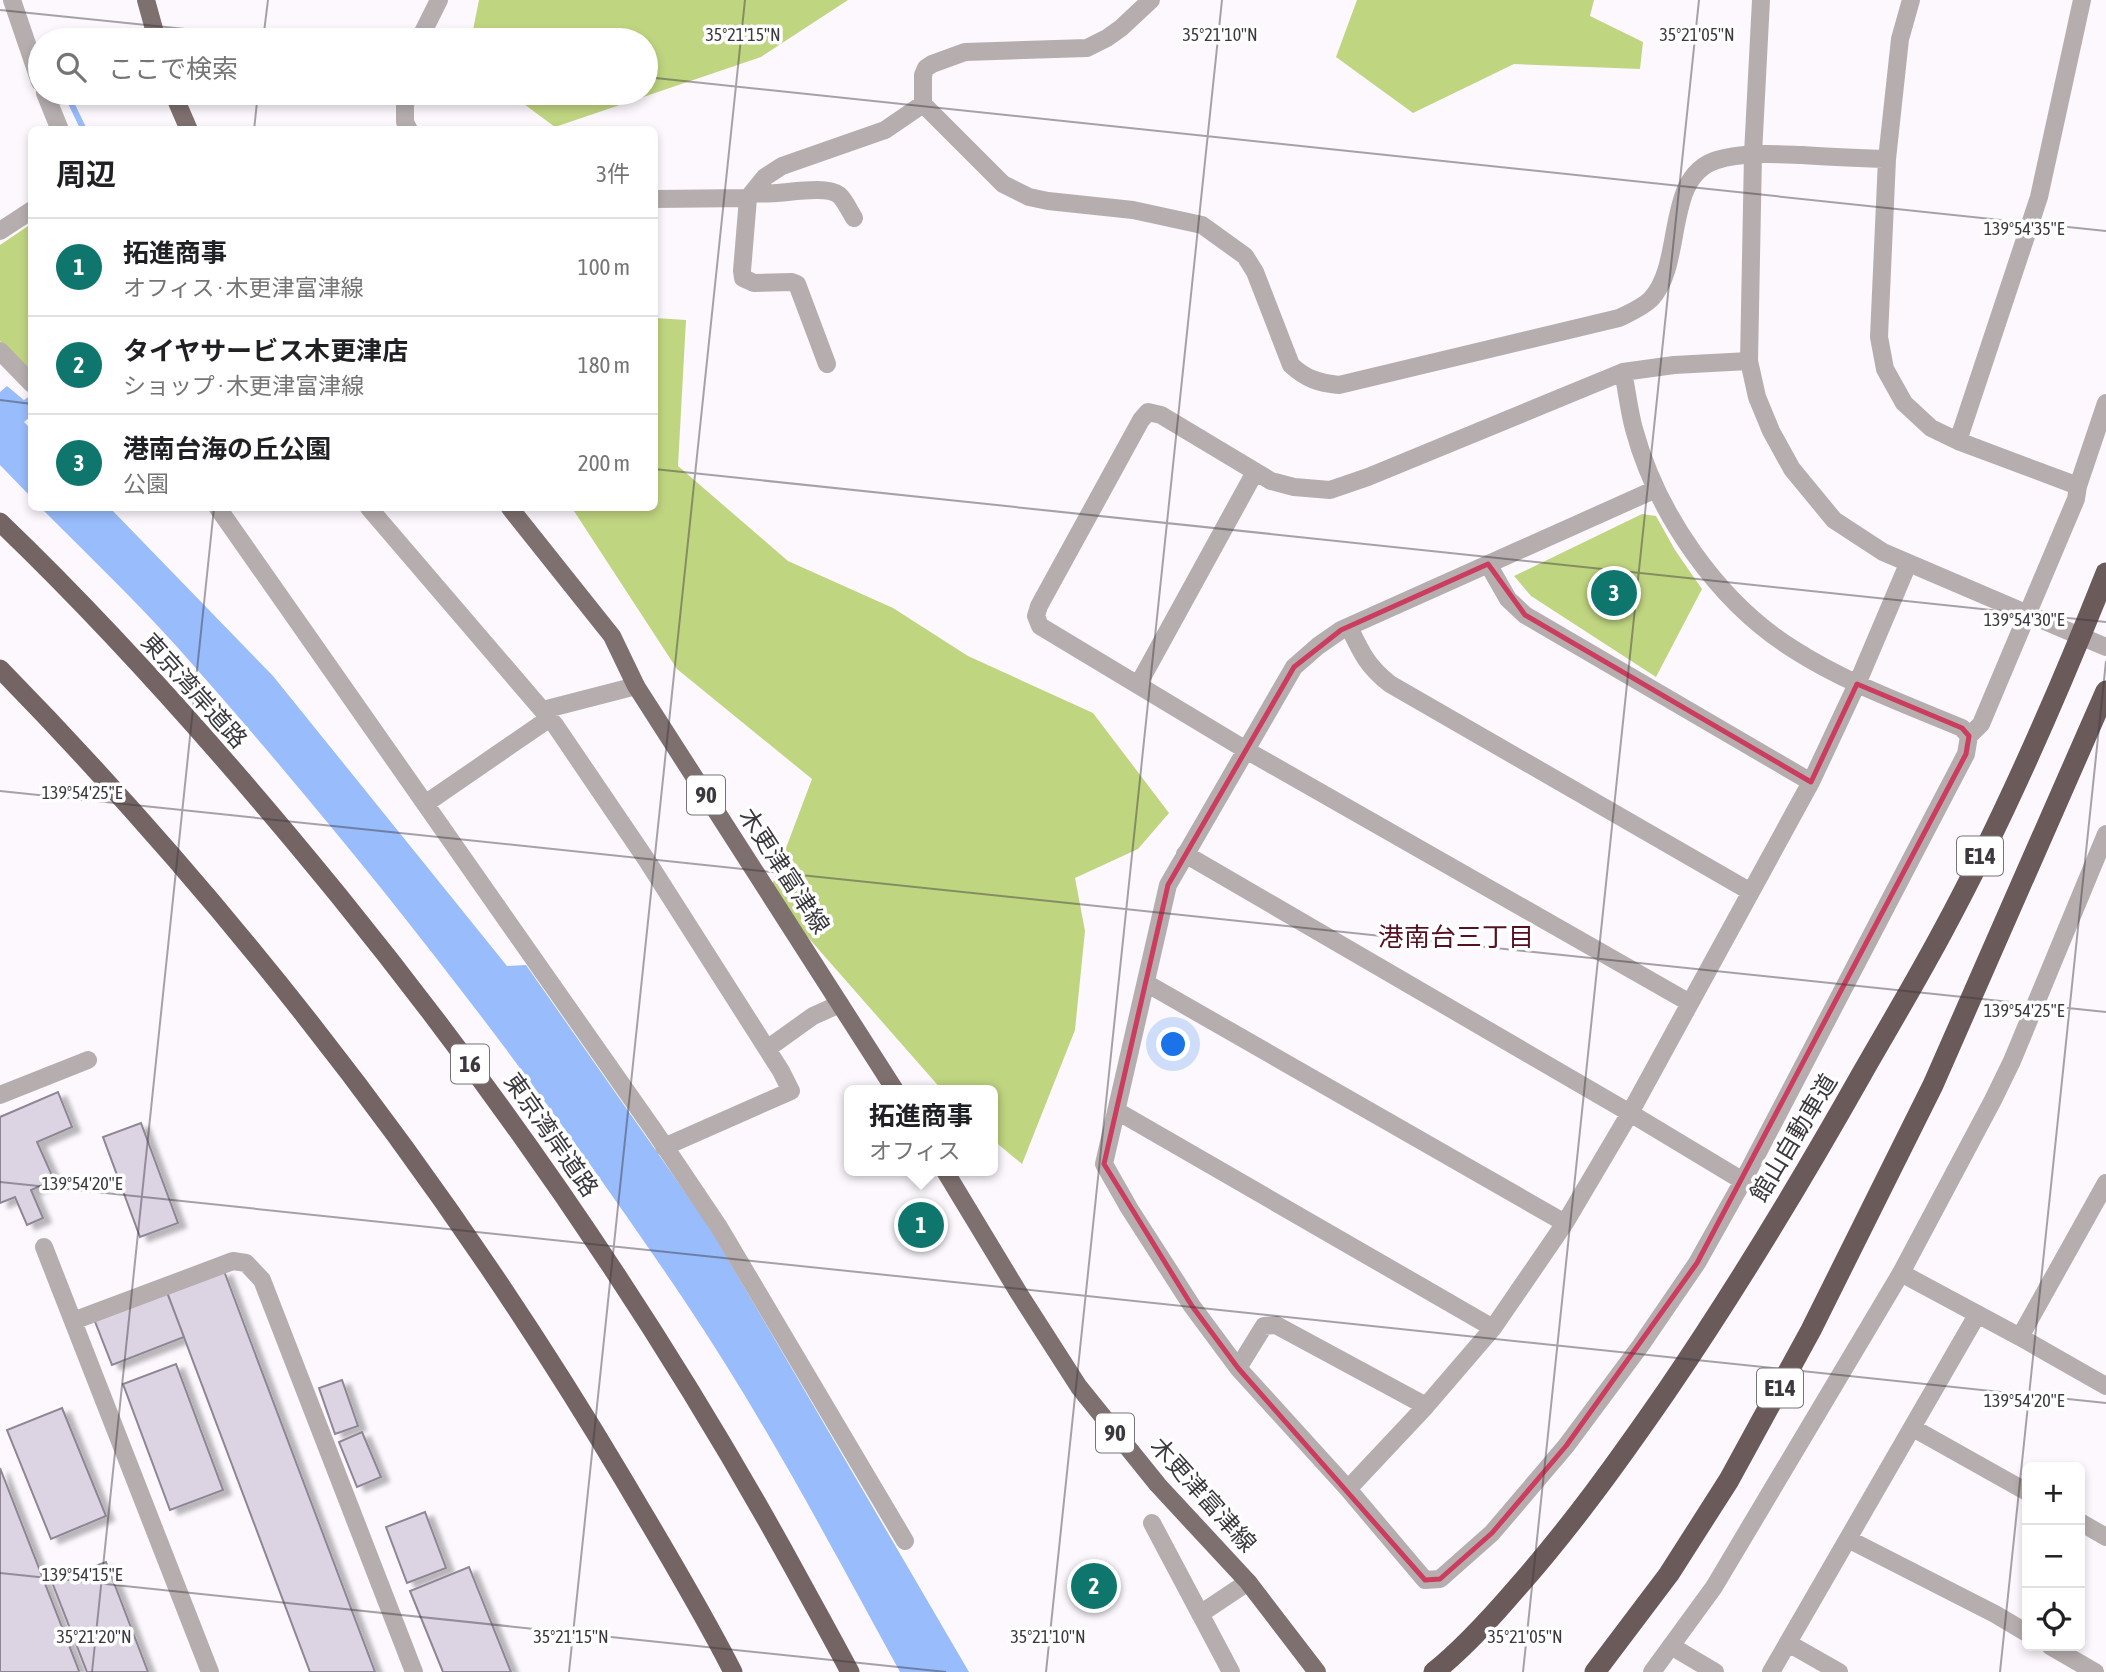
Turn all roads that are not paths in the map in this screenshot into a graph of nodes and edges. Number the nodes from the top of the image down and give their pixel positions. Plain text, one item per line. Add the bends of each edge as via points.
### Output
1 (12, 0) edge
2 (146, 0) edge
3 (439, 0) edge
4 (1151, 0) edge
5 (1761, 0) edge
6 (1912, 0) edge
7 (2082, 0) edge
8 (154, 28) edge
9 (425, 28) edge
10 (28, 47) edge
11 (923, 104) junction
12 (50, 105) edge
13 (178, 105) edge
14 (404, 105) edge
15 (58, 126) edge
16 (187, 126) edge
17 (402, 126) edge
18 (1753, 154) junction
19 (1887, 159) junction
20 (750, 195) junction
21 (658, 199) edge
22 (28, 213) edge
23 (854, 218) dead end
24 (0, 231) edge
25 (0, 351) edge
26 (1749, 361) junction
27 (827, 364) dead end
28 (1623, 372) junction
29 (28, 381) edge
30 (2106, 403) edge
31 (1958, 441) junction
32 (1255, 472) junction
33 (2078, 486) junction
34 (1656, 489) junction
35 (220, 511) edge
36 (372, 511) edge
37 (512, 511) edge
38 (0, 522) edge
39 (1488, 564) junction
40 (1908, 564) junction
41 (2106, 573) edge
42 (2028, 614) junction
43 (1349, 627) junction
44 (2106, 646) edge
45 (0, 669) edge
46 (1857, 684) junction
47 (1138, 685) junction
48 (636, 686) junction
49 (2106, 691) edge
50 (546, 714) junction
51 (1969, 736) junction
52 (1246, 750) junction
53 (1811, 782) junction
54 (425, 804) junction
55 (2106, 834) edge
56 (1185, 854) junction
57 (1751, 892) junction
58 (1146, 983) junction
59 (1690, 1003) junction
60 (840, 1004) junction
61 (767, 1049) junction
62 (88, 1060) dead end
63 (892, 1085) edge
64 (0, 1095) edge
65 (1117, 1111) junction
66 (1630, 1113) junction
67 (664, 1147) junction
68 (948, 1176) edge
69 (1743, 1181) junction
70 (2106, 1183) edge
71 (1565, 1223) junction
72 (44, 1247) dead end
73 (1901, 1273) junction
74 (1977, 1315) junction
75 (73, 1321) junction
76 (1493, 1328) junction
77 (2020, 1337) junction
78 (1238, 1367) junction
79 (2106, 1386) edge
80 (1426, 1406) junction
81 (1913, 1428) junction
82 (1348, 1489) junction
83 (2022, 1489) edge
84 (1152, 1523) dead end
85 (2085, 1525) edge
86 (2106, 1537) edge
87 (1848, 1539) junction
88 (905, 1541) dead end
89 (1248, 1582) junction
90 (1200, 1615) junction
91 (2022, 1630) edge
92 (1788, 1643) junction
93 (1671, 1646) junction
94 (2059, 1651) edge
95 (1225, 1670) edge
96 (210, 1672) edge
97 (414, 1672) edge
98 (733, 1672) edge
99 (850, 1672) edge
100 (1317, 1672) edge
101 (1434, 1672) edge
102 (1595, 1672) edge
103 (1652, 1672) edge
104 (1715, 1672) edge
105 (1771, 1672) edge
106 (1839, 1672) edge
107 (2095, 1672) edge

1 - 10 street
2 - 8 main road
3 - 9 street
4 - 11 street via 1121,28 1087,48 949,56 926,68
5 - 18 street
6 - 19 street via 1900,39
7 - 31 street via 2039,197
11 - 18 street via 1003,184 1029,197 1133,210 1202,225 1245,256 1291,365 1320,383 1339,385 1619,318 1637,309 1652,298 1672,255 1687,184 1715,160
11 - 20 street via 885,130 782,166
12 - 15 street
13 - 16 main road
14 - 17 street
18 - 19 street
18 - 26 street
19 - 31 street via 1879,337 1885,369 1904,403 1931,428
20 - 21 street
20 - 23 street via 823,190 840,195
20 - 27 street via 743,278 754,283 797,284
22 - 24 street
25 - 29 street
26 - 28 street
26 - 40 street via 1757,397 1792,469 1834,520
28 - 32 street via 1368,478 1330,489 1294,487
28 - 34 street via 1634,430
30 - 33 street
31 - 33 street
32 - 47 street
32 - 47 street via 1161,415 1148,412 1141,420 1036,616 1040,626
33 - 42 street
34 - 39 street
34 - 46 street via 1682,537 1712,577 1752,617 1792,649
35 - 54 street
36 - 50 street
37 - 48 main road, 木更津富津線 / 90 via 612,636
38 - 99 highway, 東京湾岸道路 / 16 via 55,575 207,741 436,1017 579,1217 663,1346 759,1505
39 - 43 street
39 - 53 street via 1508,599 1525,615
40 - 42 street
40 - 46 street
41 - 101 highway, 館山自動車道 / E14 via 2021,774 1945,927 1751,1261 1629,1446 1545,1556 1487,1623
42 - 44 street
42 - 51 street via 1980,724
43 - 52 street via 1293,667
43 - 57 street via 1364,659 1390,684
45 - 98 highway via 197,885 277,981 436,1191 579,1405
46 - 51 street via 1962,728
46 - 53 street
47 - 52 street
48 - 50 street
48 - 60 main road, 木更津富津線 / 90
49 - 102 highway, E14 via 1933,1085 1811,1330 1729,1480 1669,1574
50 - 54 street
50 - 61 street via 646,859
51 - 69 street via 1966,754
52 - 56 street
52 - 59 street
53 - 57 street
54 - 67 street
55 - 73 street via 2012,1061
56 - 58 street via 1168,885
56 - 66 street
57 - 59 street
58 - 65 street
58 - 71 street
59 - 66 street
60 - 61 street via 813,1016
60 - 63 main road, 木更津富津線 / 90
61 - 67 street via 791,1091
62 - 64 street
65 - 76 street
65 - 78 street via 1104,1164 1192,1306
66 - 69 street
66 - 71 street
67 - 88 street via 719,1227
68 - 89 main road, 木更津富津線 / 90 via 1080,1387 1158,1485
69 - 82 street via 1697,1263 1566,1446 1492,1533 1440,1579 1424,1580
70 - 77 street
71 - 76 street
72 - 75 street
73 - 74 street
73 - 93 street via 1714,1587
74 - 77 street
74 - 81 street
75 - 96 street
75 - 97 street via 233,1261 246,1263 262,1280
76 - 80 street
77 - 79 street
78 - 80 street via 1265,1326 1276,1325
78 - 82 street
80 - 82 street
81 - 83 street
81 - 87 street
84 - 90 street
85 - 86 street
87 - 91 street
87 - 92 street
89 - 90 street
89 - 100 main road, 木更津富津線 / 90
90 - 95 street
92 - 105 street
92 - 106 street
93 - 103 street
93 - 104 street
94 - 107 street

